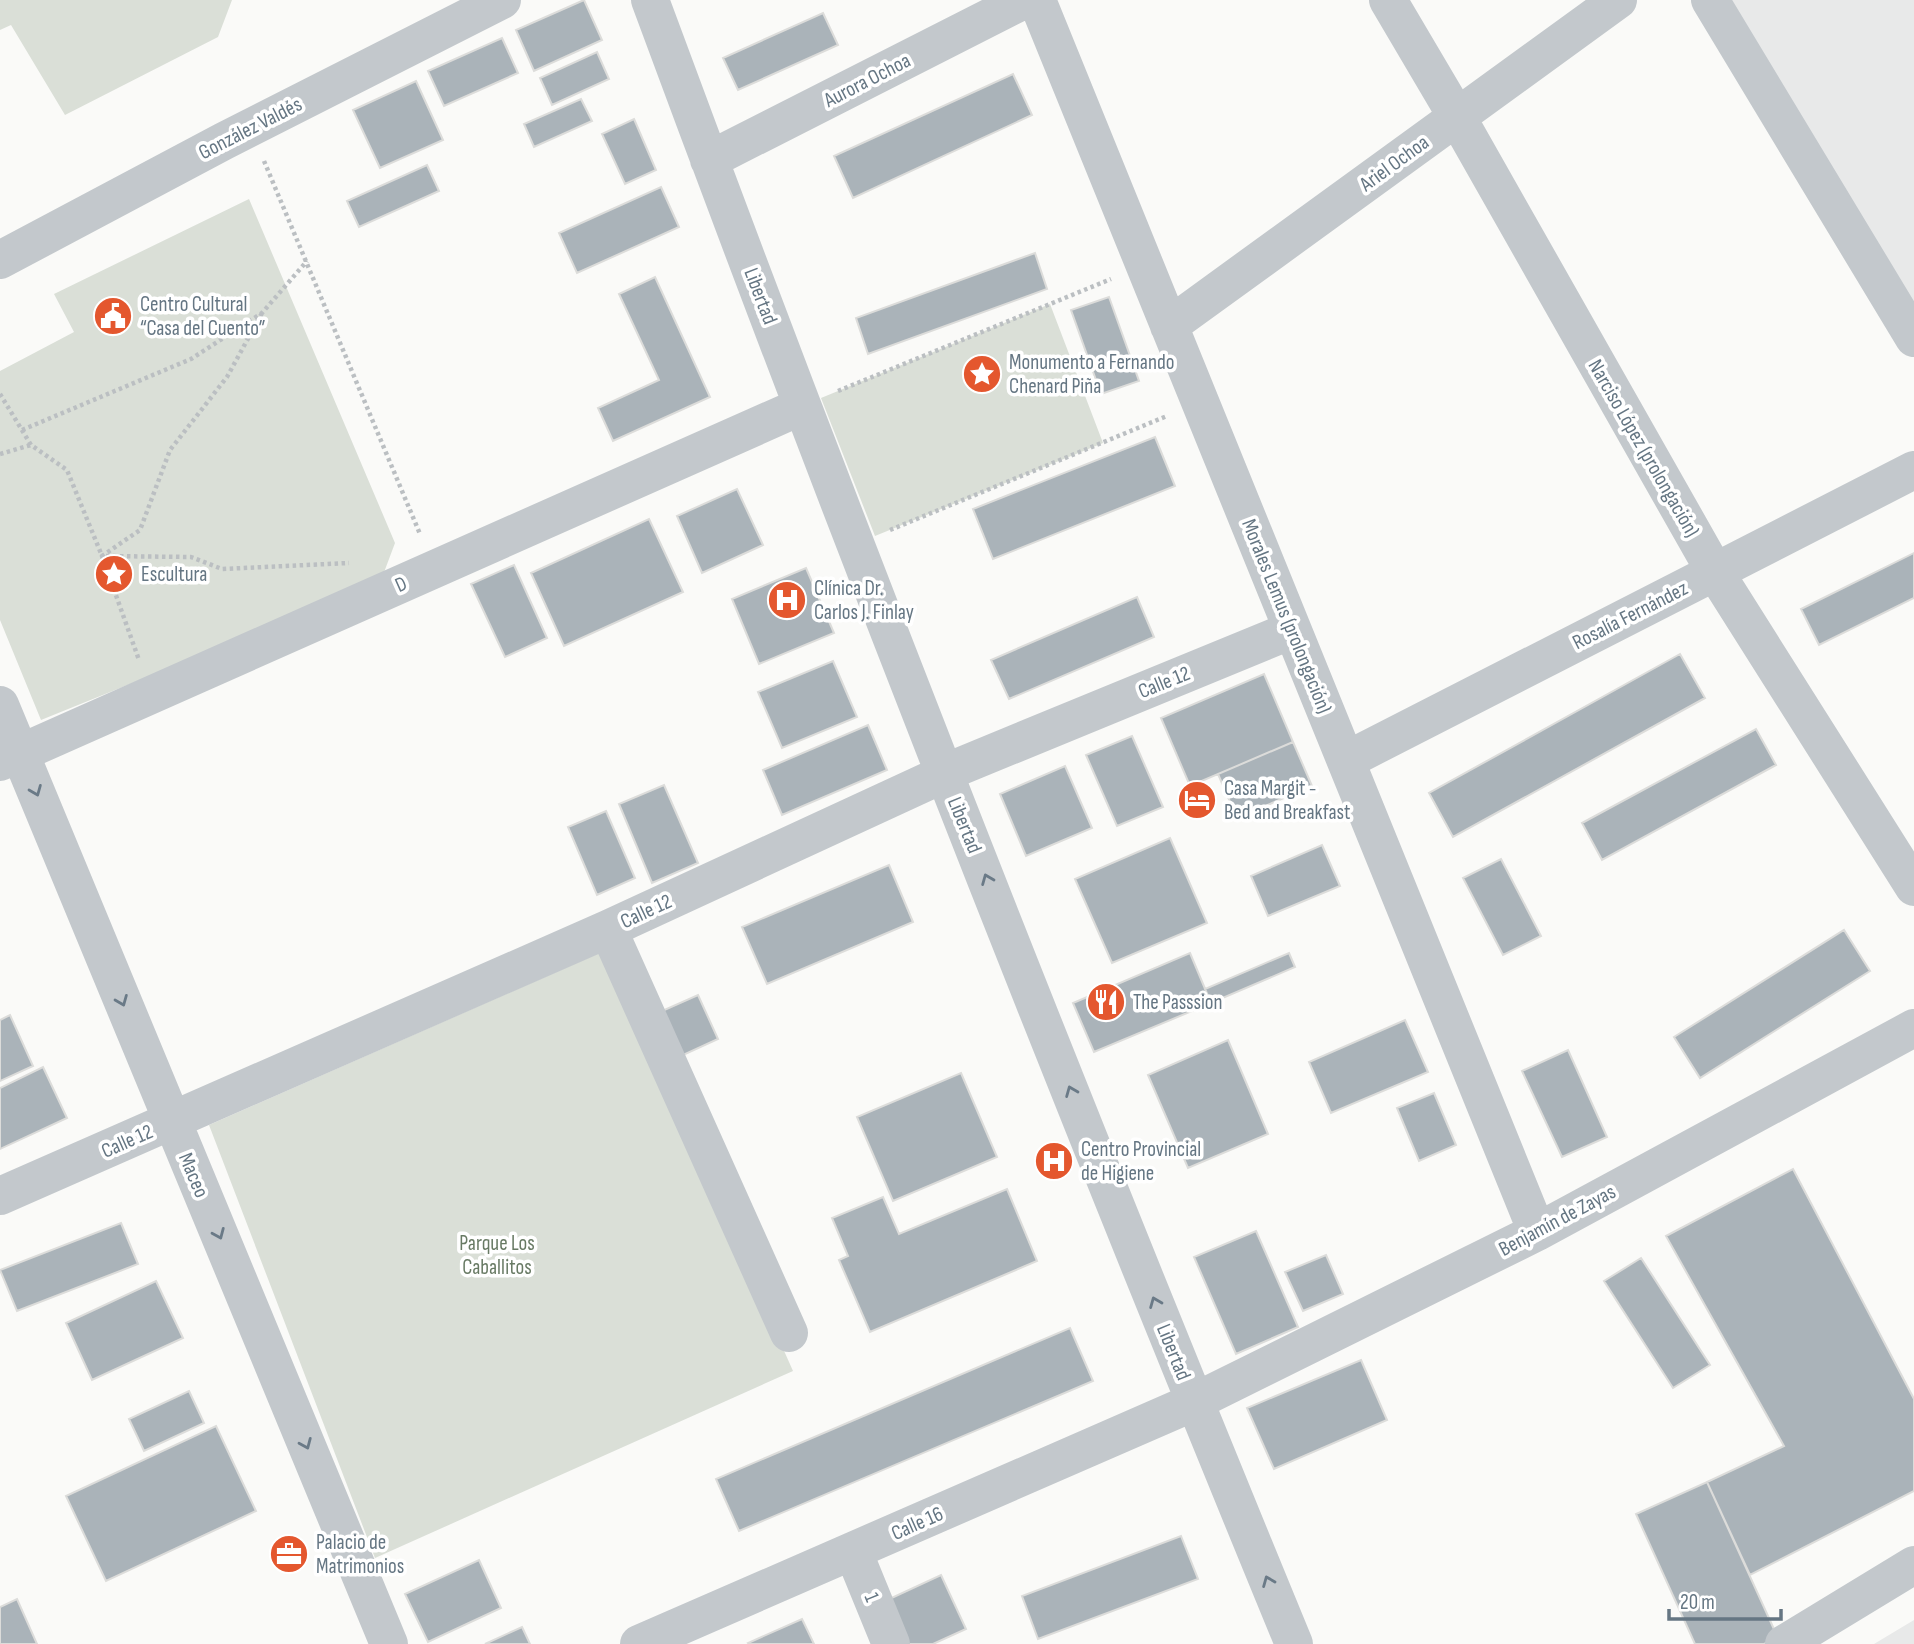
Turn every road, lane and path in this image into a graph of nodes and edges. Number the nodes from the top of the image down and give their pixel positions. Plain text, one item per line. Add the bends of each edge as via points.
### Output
1 (502, 0) edge
2 (650, 0) edge
3 (1024, 0) edge
4 (1037, 0) edge
5 (1388, 0) edge
6 (1618, 0) edge
7 (1710, 0) edge
8 (1457, 117) junction
9 (250, 128) junction
10 (709, 160) junction
11 (0, 260) edge
12 (307, 261) junction
13 (1144, 265) junction
14 (262, 313) junction
15 (1169, 326) junction
16 (1914, 338) edge
17 (0, 394) edge
18 (1200, 403) junction
19 (802, 406) junction
20 (22, 430) junction
21 (31, 445) junction
22 (0, 454) edge
23 (1914, 470) edge
24 (856, 544) junction
25 (102, 556) junction
26 (356, 562) dead end
27 (435, 569) junction
28 (1715, 572) junction
29 (1293, 629) junction
30 (151, 695) junction
31 (0, 705) edge
32 (10, 757) edge
33 (1347, 760) junction
34 (945, 773) junction
35 (1914, 887) edge
36 (608, 929) junction
37 (1914, 1028) edge
38 (171, 1121) junction
39 (0, 1196) edge
40 (1537, 1232) junction
41 (789, 1333) dead end
42 (1194, 1402) junction
43 (853, 1551) junction
44 (1914, 1565) edge
45 (389, 1644) edge
46 (639, 1644) edge
47 (891, 1644) edge
48 (1294, 1644) edge
49 (1784, 1644) edge

1 - 9 street, González Valdés
2 - 10 street, Libertad
3 - 10 street, Aurora Ochoa
4 - 13 street, Morales Lemus (prolongación)
5 - 8 street, Narciso López (prolongación)
6 - 8 street, Ariel Ochoa
7 - 16 street
8 - 15 street, Ariel Ochoa
8 - 28 street, Narciso López (prolongación)
9 - 11 street, González Valdés
9 - 12 path
10 - 19 street, Libertad
12 - 14 path
12 - 27 path
13 - 15 street, Morales Lemus (prolongación)
13 - 19 path
14 - 20 path via 191,359
14 - 25 path via 227,377 170,450 140,530
15 - 18 street, Morales Lemus (prolongación)
17 - 20 path
18 - 24 path
18 - 29 street, Morales Lemus (prolongación)
19 - 24 street, Libertad
19 - 27 street, D
20 - 21 path
21 - 22 path
21 - 25 path via 67,470
23 - 28 street, Rosalía Fernández
24 - 34 street, Libertad
25 - 26 path via 191,557 222,569
25 - 30 path
27 - 30 street, D
28 - 33 street, Rosalía Fernández
28 - 35 street, Narciso López (prolongación)
29 - 33 street, Morales Lemus (prolongación)
29 - 34 street, Calle 12
30 - 32 street, D
31 - 32 street, Maceo
32 -> 38 street, Maceo
33 - 40 street, Morales Lemus (prolongación)
34 - 36 street, Calle 12
42 -> 34 street, Libertad
36 - 38 street, Calle 12
36 - 41 street
37 - 40 street, Benjamín de Zayas
38 - 39 street, Calle 12
38 -> 45 street, Maceo
40 - 42 street, Benjamín de Zayas
42 - 43 street, Calle 16
48 -> 42 street, Libertad
43 - 46 street, Calle 16
43 - 47 street, 1
44 - 49 street

